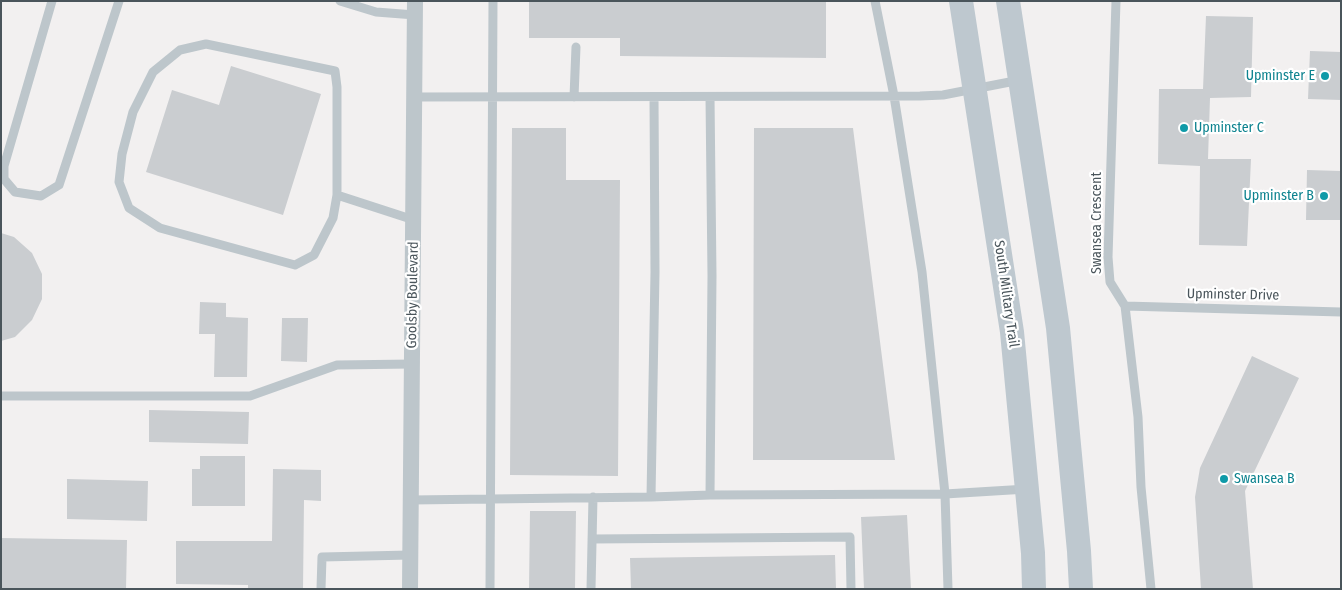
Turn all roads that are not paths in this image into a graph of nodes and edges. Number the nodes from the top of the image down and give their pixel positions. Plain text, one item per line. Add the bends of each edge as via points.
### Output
1 (52, 1) edge
2 (119, 1) edge
3 (340, 1) edge
4 (493, 1) edge
5 (875, 1) edge
6 (961, 1) edge
7 (1008, 1) edge
8 (1116, 1) edge
9 (415, 8) edge
10 (576, 47) dead end
11 (1020, 80) junction
12 (974, 89) junction
13 (894, 96) junction
14 (415, 97) junction
15 (493, 97) junction
16 (574, 97) junction
17 (654, 97) junction
18 (710, 97) junction
19 (337, 195) junction
20 (414, 220) junction
21 (1125, 306) junction
22 (1341, 312) edge
23 (412, 364) junction
24 (1, 396) edge
25 (1027, 489) junction
26 (710, 494) junction
27 (944, 494) junction
28 (650, 496) junction
29 (593, 498) junction
30 (491, 499) junction
31 (410, 500) junction
32 (592, 539) junction
33 (410, 555) junction
34 (321, 589) edge
35 (410, 589) edge
36 (490, 589) edge
37 (591, 589) edge
38 (851, 589) edge
39 (948, 589) edge
40 (1034, 589) edge
41 (1081, 589) edge
42 (1151, 589) edge

1 - 2 lane via 4,166 4,179 15,192 41,196 59,185
3 - 9 lane via 376,12
4 - 15 lane
5 - 13 lane
6 - 12 street, South Military Trail
7 - 11 street
8 - 21 lane, Swansea Crescent via 1108,256 1110,282
9 - 14 street, Goolsby Boulevard
10 - 16 lane
11 - 12 lane
11 - 41 street via 1058,328
12 - 13 lane
12 - 25 street, South Military Trail via 1012,332
13 - 18 lane
13 - 27 lane via 922,272
14 - 15 lane
14 - 20 street, Goolsby Boulevard
15 - 16 lane
15 - 30 lane
16 - 17 lane
17 - 18 lane
17 - 28 lane via 655,272
18 - 26 lane
19 - 19 lane via 335,71 206,44 180,50 153,72 133,112 122,154 119,182 129,208 160,228 295,265 314,255 333,218
19 - 20 lane
20 - 23 street, Goolsby Boulevard
21 - 22 lane, Upminster Drive
21 - 42 lane, Swansea Crescent via 1138,417
23 - 24 lane via 337,365 250,396
23 - 31 street, Goolsby Boulevard
25 - 27 lane
25 - 40 street, South Military Trail
26 - 27 lane
26 - 28 lane
27 - 39 lane
28 - 29 lane
29 - 30 lane
29 - 32 lane
30 - 31 lane
30 - 36 lane
31 - 33 street, Goolsby Boulevard
32 - 37 lane
32 - 38 lane via 850,538
33 - 34 lane via 322,557
33 - 35 street, Goolsby Boulevard

